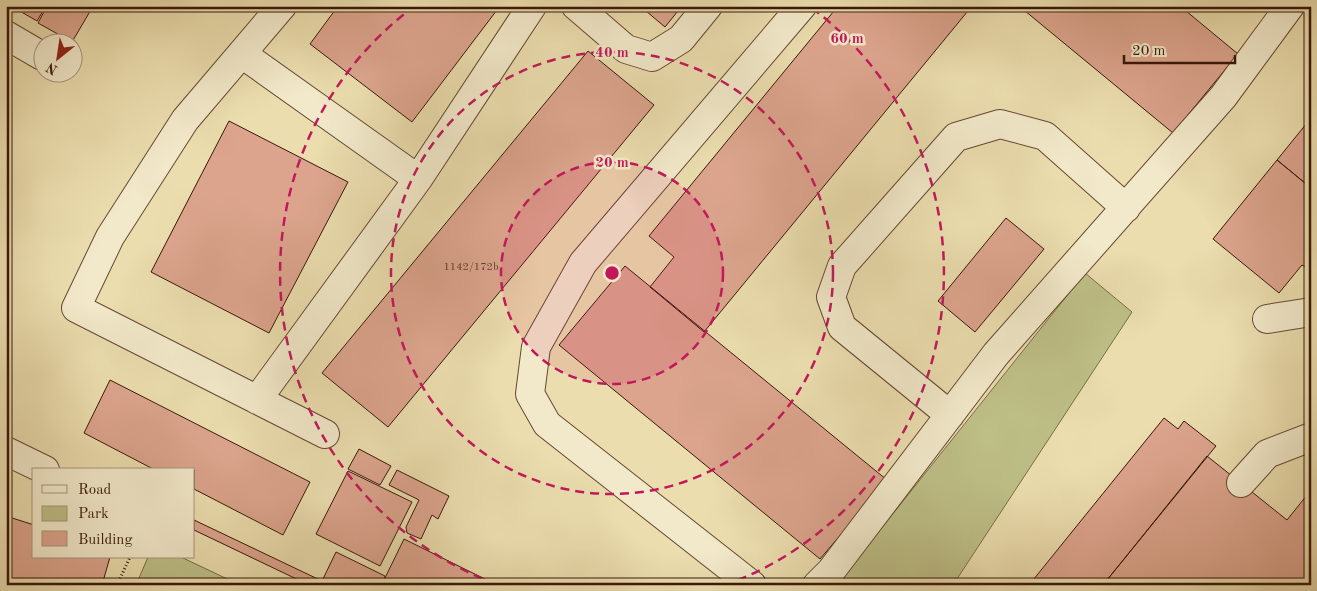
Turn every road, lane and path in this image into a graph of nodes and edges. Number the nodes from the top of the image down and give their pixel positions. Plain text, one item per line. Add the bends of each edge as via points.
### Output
1 (282, 6) edge
2 (532, 6) edge
3 (576, 6) edge
4 (708, 6) edge
5 (802, 6) edge
6 (1290, 6) edge
7 (6, 35) edge
8 (32, 50) edge
9 (242, 54) junction
10 (418, 179) junction
11 (1126, 208) junction
12 (1311, 312) edge
13 (1267, 319) dead end
14 (257, 400) junction
15 (950, 415) junction
16 (325, 434) dead end
17 (1311, 437) edge
18 (6, 451) edge
19 (41, 468) edge
20 (1240, 483) dead end
21 (130, 558) edge
22 (117, 585) edge
23 (752, 585) edge
24 (817, 585) edge

1 - 9 street
2 - 10 street
3 - 4 street via 626,49 652,57 681,39
5 - 23 street via 583,263 536,347 530,394 547,424
6 - 11 street via 1223,97
7 - 8 street
9 - 10 street
9 - 14 street via 185,120 110,237 76,308
10 - 14 street
11 - 15 street via 996,354
11 - 15 street via 1045,136 1000,124 956,137 842,266 831,297 842,326
12 - 13 street
14 - 16 street
15 - 24 street via 832,570
17 - 20 street via 1267,454
18 - 19 street
21 - 22 path

